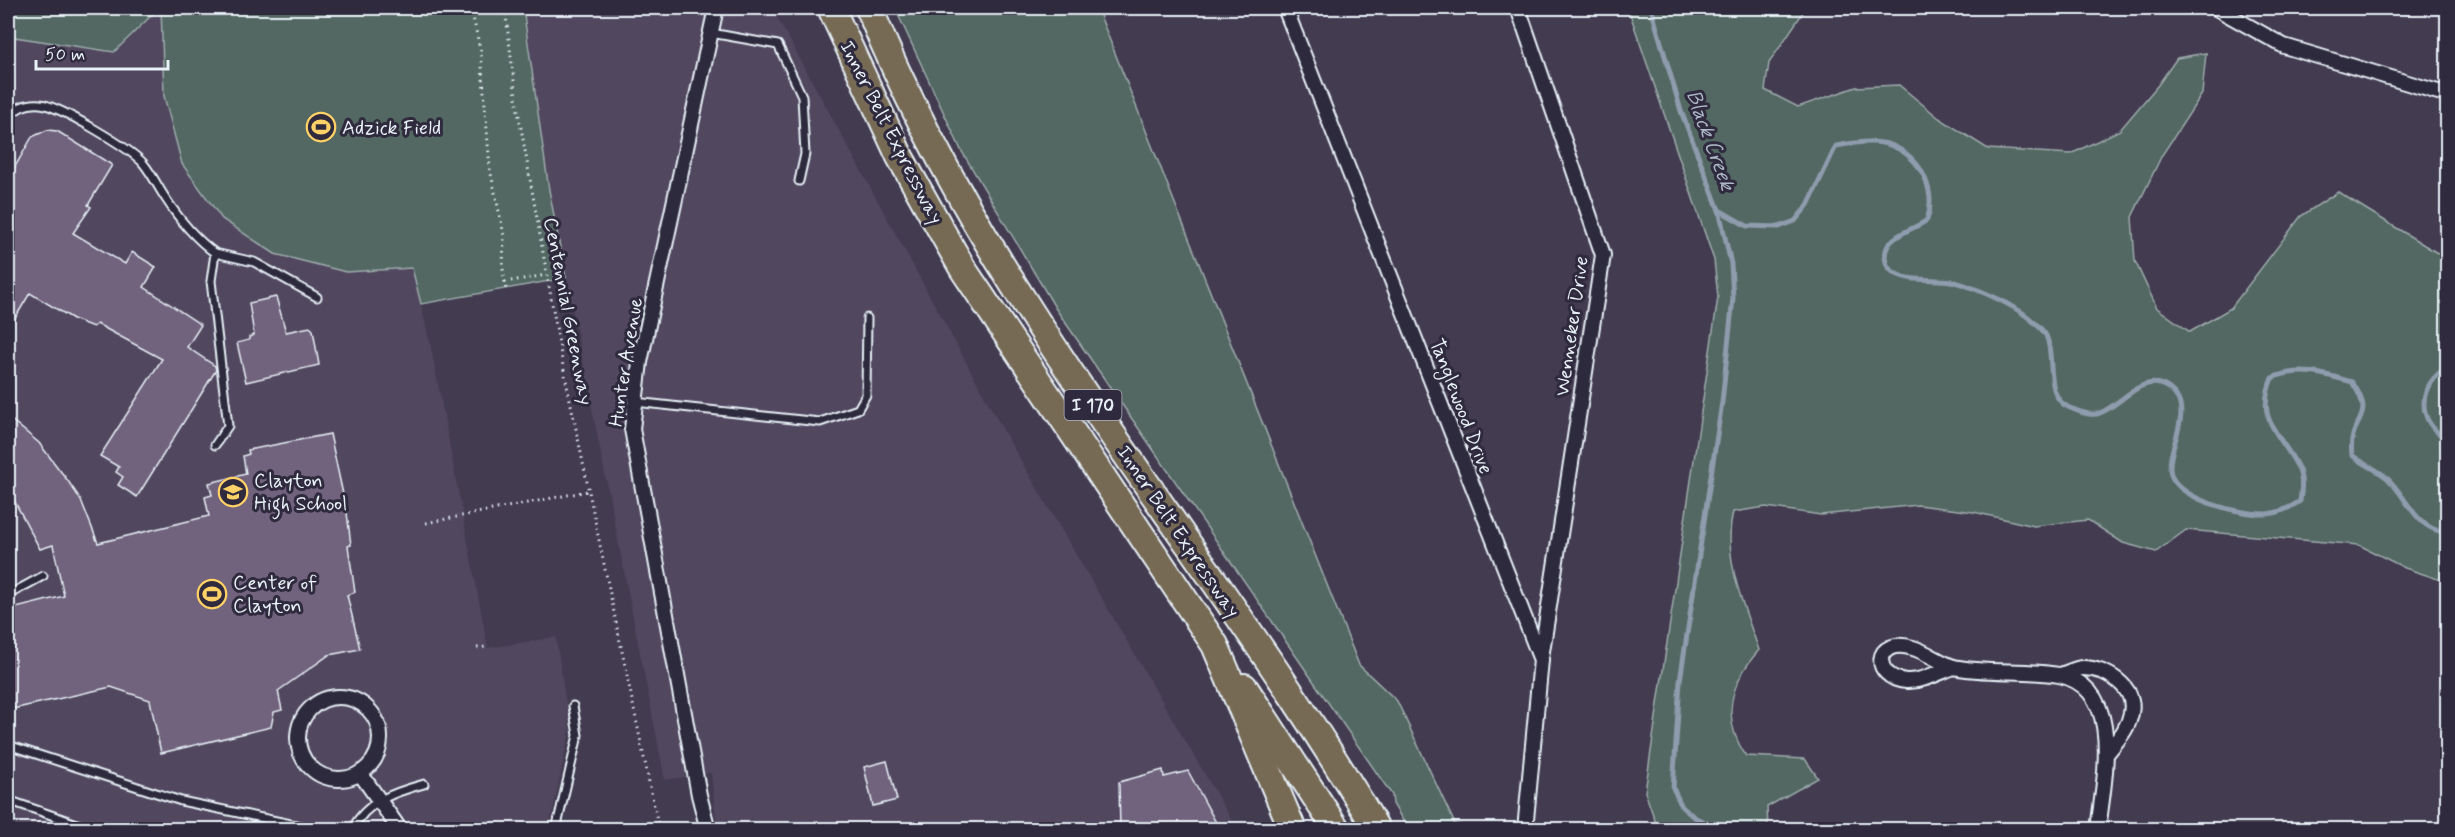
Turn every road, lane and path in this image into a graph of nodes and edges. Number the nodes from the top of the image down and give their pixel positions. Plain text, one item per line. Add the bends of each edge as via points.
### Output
1 (56, 8) edge
2 (471, 8) edge
3 (505, 8) edge
4 (716, 8) edge
5 (830, 8) edge
6 (868, 8) edge
7 (1285, 8) edge
8 (1518, 8) edge
9 (2216, 8) edge
10 (65, 13) dead end
11 (711, 33) junction
12 (2448, 95) edge
13 (8, 117) edge
14 (799, 181) dead end
15 (215, 253) junction
16 (546, 275) junction
17 (505, 282) junction
18 (506, 290) dead end
19 (317, 297) dead end
20 (867, 318) dead end
21 (635, 402) junction
22 (215, 446) dead end
23 (588, 491) junction
24 (426, 524) dead end
25 (43, 576) dead end
26 (8, 595) edge
27 (1215, 645) junction
28 (486, 647) dead end
29 (477, 648) dead end
30 (1541, 660) junction
31 (1954, 667) junction
32 (2061, 675) junction
33 (573, 706) dead end
34 (8, 745) edge
35 (2107, 753) junction
36 (360, 773) junction
37 (424, 784) dead end
38 (1350, 785) junction
39 (8, 800) edge
40 (380, 801) junction
41 (94, 830) edge
42 (320, 830) edge
43 (352, 830) edge
44 (400, 830) edge
45 (556, 830) edge
46 (659, 830) edge
47 (708, 830) edge
48 (1293, 830) edge
49 (1337, 830) edge
50 (1377, 830) edge
51 (1384, 830) edge
52 (1526, 830) edge
53 (2098, 830) edge

1 - 10 path
2 - 17 path via 481,53 490,169 504,235
3 - 16 path, Centennial Greenway
4 - 11 street, Hunter Avenue
5 - 27 highway, Inner Belt Expressway / I 170 via 900,157 963,269
6 - 38 highway, Inner Belt Expressway / I 170 via 928,137 990,247
7 - 30 street, Tanglewood Drive
8 - 30 street, Wenneker Drive via 1603,255
9 - 12 street via 2284,46
11 - 14 lane via 778,45 802,96 806,154
11 - 21 street, Hunter Avenue
13 - 15 lane via 27,105 54,106 128,151 143,163 201,243
15 - 19 lane via 254,262
15 - 22 lane via 211,281 228,426
16 - 17 path
16 - 23 path, Centennial Greenway
17 - 18 path
20 - 21 lane via 866,395 858,409 820,422
21 - 47 street, Hunter Avenue via 632,429
23 - 24 path
23 - 46 path, Centennial Greenway
25 - 26 lane
27 - 48 highway
27 - 49 highway, Inner Belt Expressway / I 170
28 - 29 path
30 - 52 street, Tanglewood Drive
31 - 31 street via 1907,646 1891,646 1883,651 1880,660 1892,677 1907,681
31 - 32 street
32 - 35 street via 2078,683 2101,709
32 - 35 street via 2081,668 2101,671 2116,678 2129,694 2132,711 2126,729
33 - 45 lane via 578,735
34 - 42 lane via 181,801
35 - 53 street
36 - 36 street via 374,760 380,747 378,723 360,702 339,696 325,699 308,710 300,723 297,737 303,758 328,778
36 - 40 street
37 - 40 lane via 397,791
38 - 50 highway, Inner Belt Expressway / I 170
38 - 51 highway
39 - 41 lane
40 - 43 lane via 364,811
40 - 44 street

